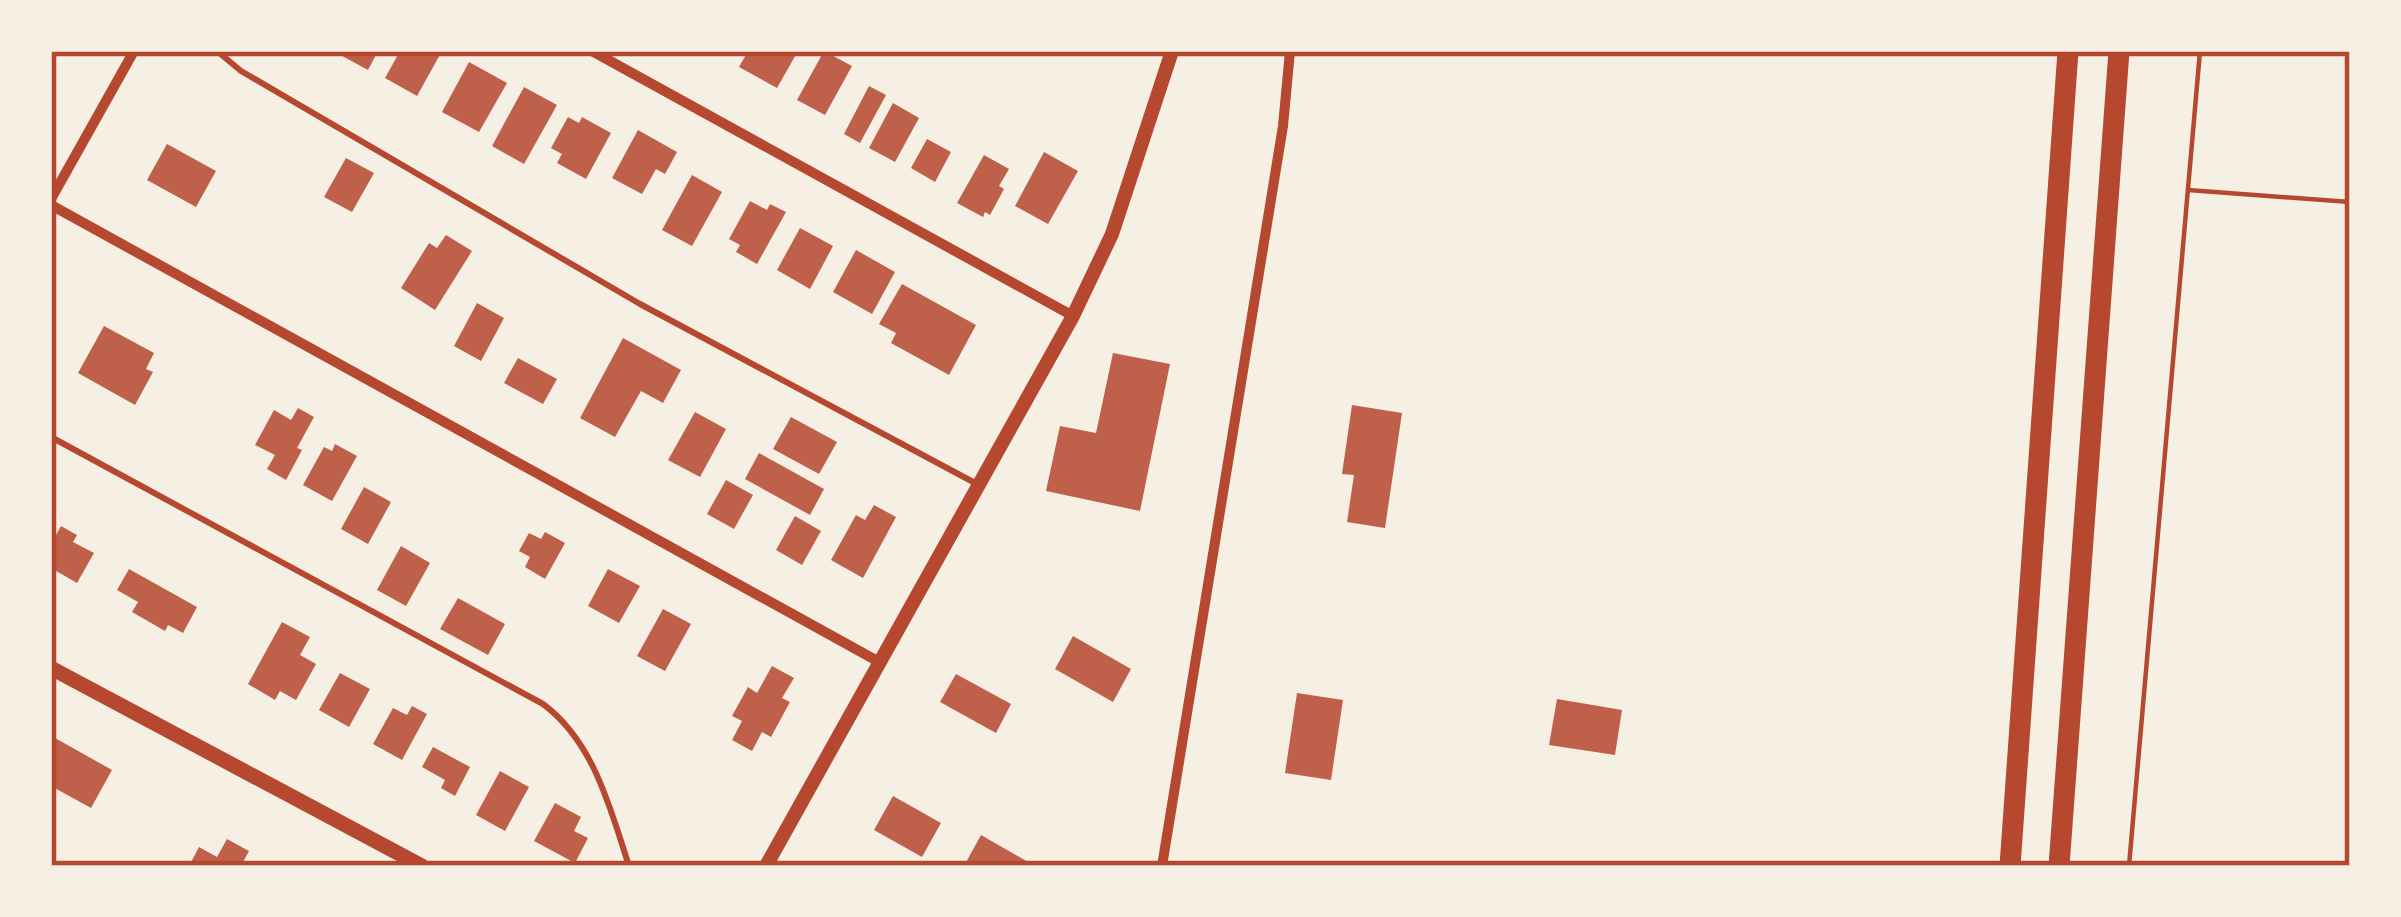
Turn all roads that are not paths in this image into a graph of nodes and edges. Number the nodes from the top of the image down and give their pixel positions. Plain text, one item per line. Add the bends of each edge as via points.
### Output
1 (134, 51) edge
2 (218, 51) edge
3 (592, 51) edge
4 (1172, 51) edge
5 (1290, 51) edge
6 (2068, 51) edge
7 (2119, 51) edge
8 (51, 202) edge
9 (1073, 316) junction
10 (51, 437) edge
11 (980, 486) junction
12 (881, 663) junction
13 (51, 668) edge
14 (422, 866) edge
15 (629, 866) edge
16 (766, 866) edge
17 (1162, 866) edge
18 (2010, 866) edge
19 (2060, 866) edge

1 - 8 street
2 - 11 lane via 640,304
3 - 9 street
4 - 9 street via 1112,234
5 - 17 street
6 - 18 highway
7 - 19 highway
8 - 12 street
9 - 11 street
10 - 15 lane via 562,718 591,761
11 - 12 street
12 - 16 street
13 - 14 main road

